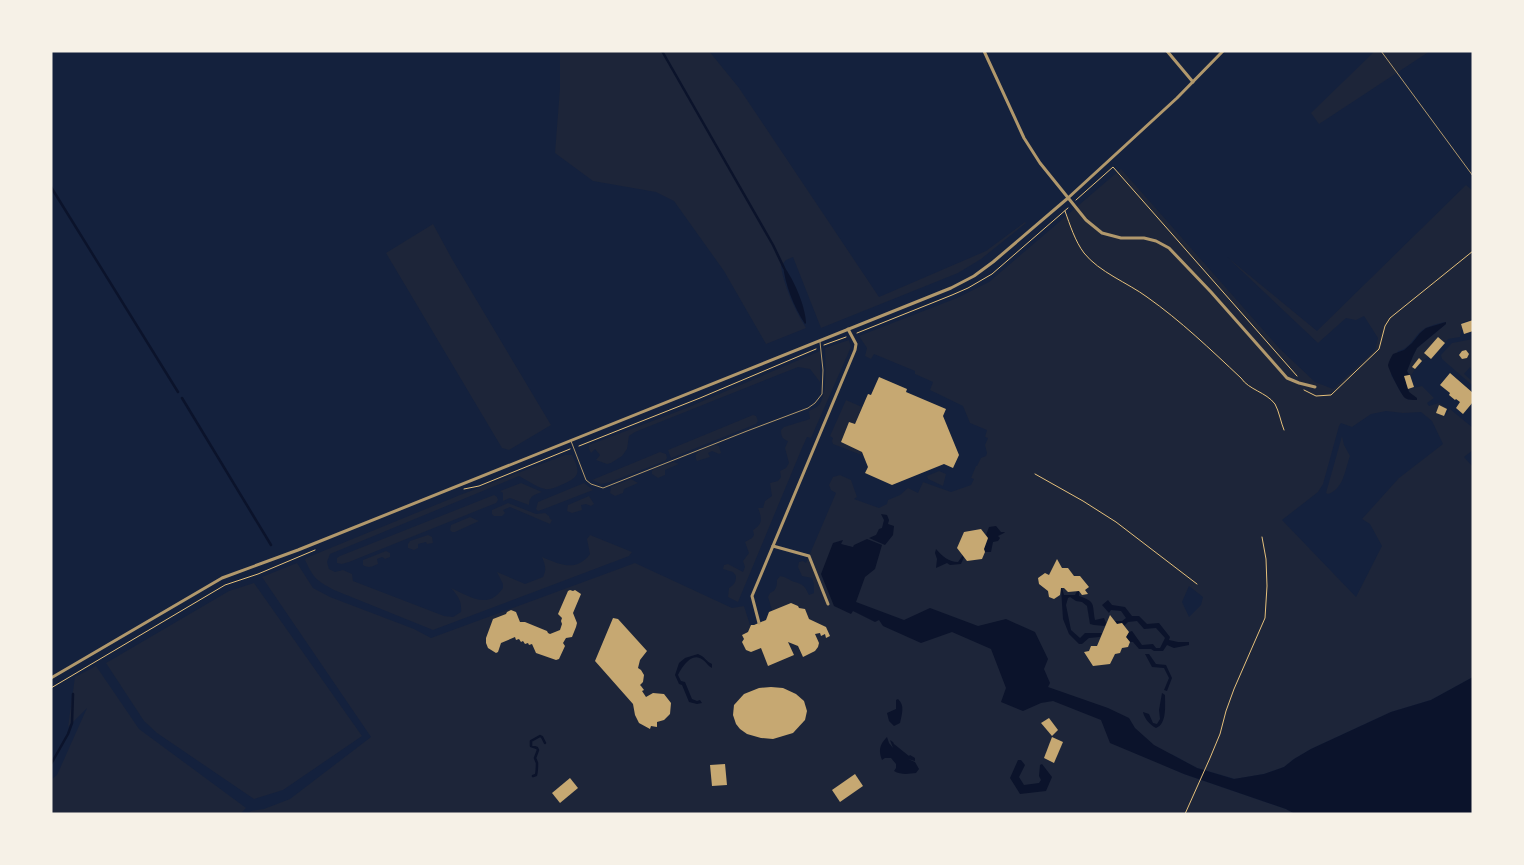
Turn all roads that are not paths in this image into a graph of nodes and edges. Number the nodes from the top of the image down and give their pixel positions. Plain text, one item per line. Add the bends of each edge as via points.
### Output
1 (984, 51) edge
2 (1167, 51) edge
3 (1223, 51) edge
4 (1381, 51) edge
5 (1193, 82) junction
6 (1473, 176) edge
7 (1068, 198) junction
8 (848, 329) junction
9 (820, 340) junction
10 (1315, 387) dead end
11 (570, 440) junction
12 (773, 546) junction
13 (828, 604) dead end
14 (759, 623) dead end
15 (51, 678) edge

1 - 7 street via 1024,138
2 - 5 street
3 - 5 street
4 - 6 lane
5 - 7 street
7 - 8 street via 974,276
7 - 10 street via 1102,233 1121,238 1144,238 1169,248 1288,378
8 - 9 street
8 - 12 street via 856,344 855,350
9 - 11 street
9 - 11 lane via 822,394 805,410 603,488 586,480
11 - 15 street via 222,578
12 - 13 street via 809,556
12 - 14 street via 752,596

